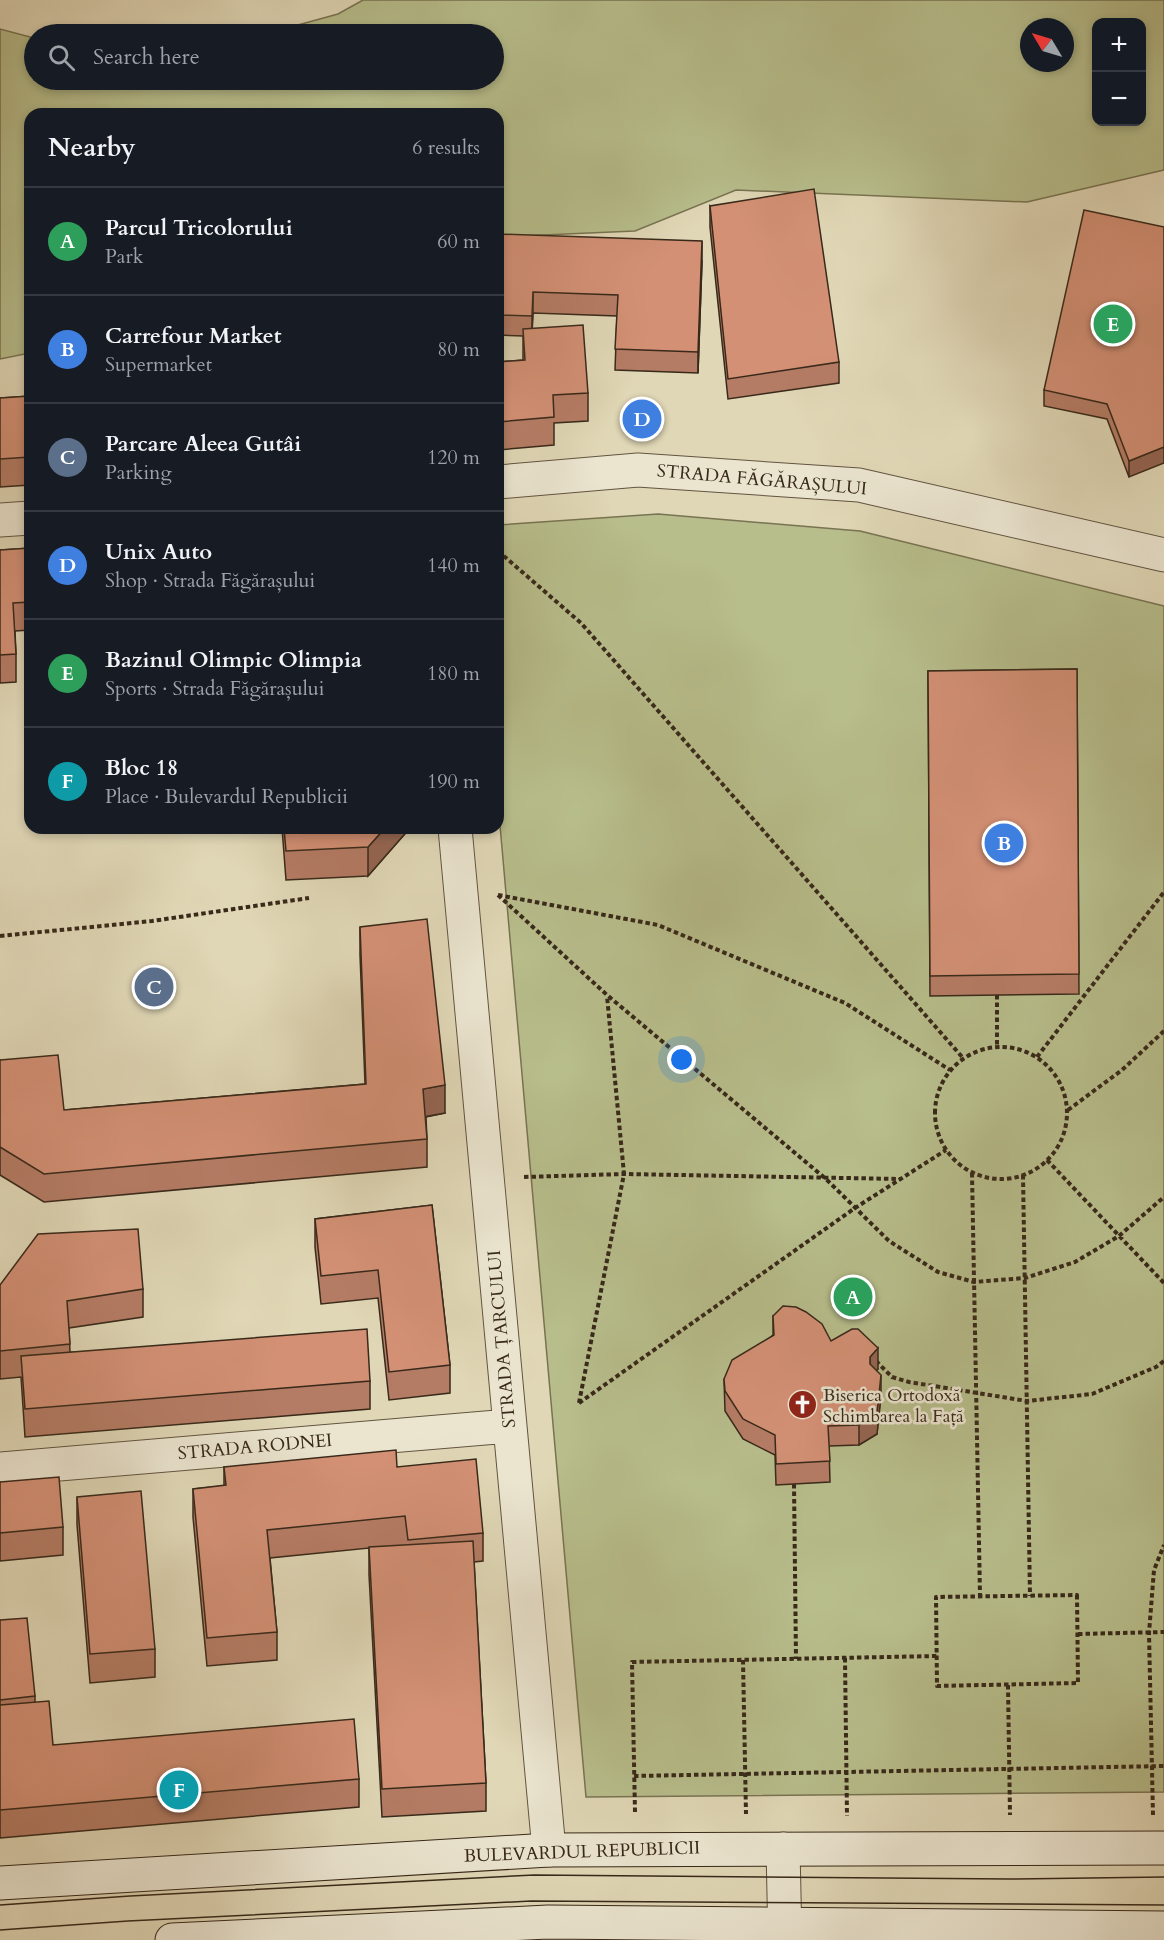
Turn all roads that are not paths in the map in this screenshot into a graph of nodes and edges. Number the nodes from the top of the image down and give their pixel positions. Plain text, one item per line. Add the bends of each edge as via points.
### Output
1 (504, 481) edge
2 (24, 518) edge
3 (0, 520) edge
4 (1164, 555) edge
5 (456, 834) edge
6 (509, 1426) junction
7 (0, 1469) edge
8 (783, 1848) junction
9 (1164, 1848) edge
10 (549, 1850) junction
11 (0, 1883) edge
12 (1164, 1928) edge
13 (784, 1932) edge
14 (327, 1936) edge
15 (172, 1940) edge

1 - 4 street, STRADA FĂGĂRAȘULUI via 638,470 860,485
2 - 3 street
5 - 6 street, STRADA ȚARCULUI
6 - 7 street, STRADA RODNEI
6 - 10 street, STRADA ȚARCULUI
8 - 9 street, BULEVARDUL REPUBLICII
8 - 10 street, BULEVARDUL REPUBLICII
8 - 13 street
10 - 11 street, BULEVARDUL REPUBLICII
12 - 13 street
13 - 14 street via 548,1922
14 - 15 street

